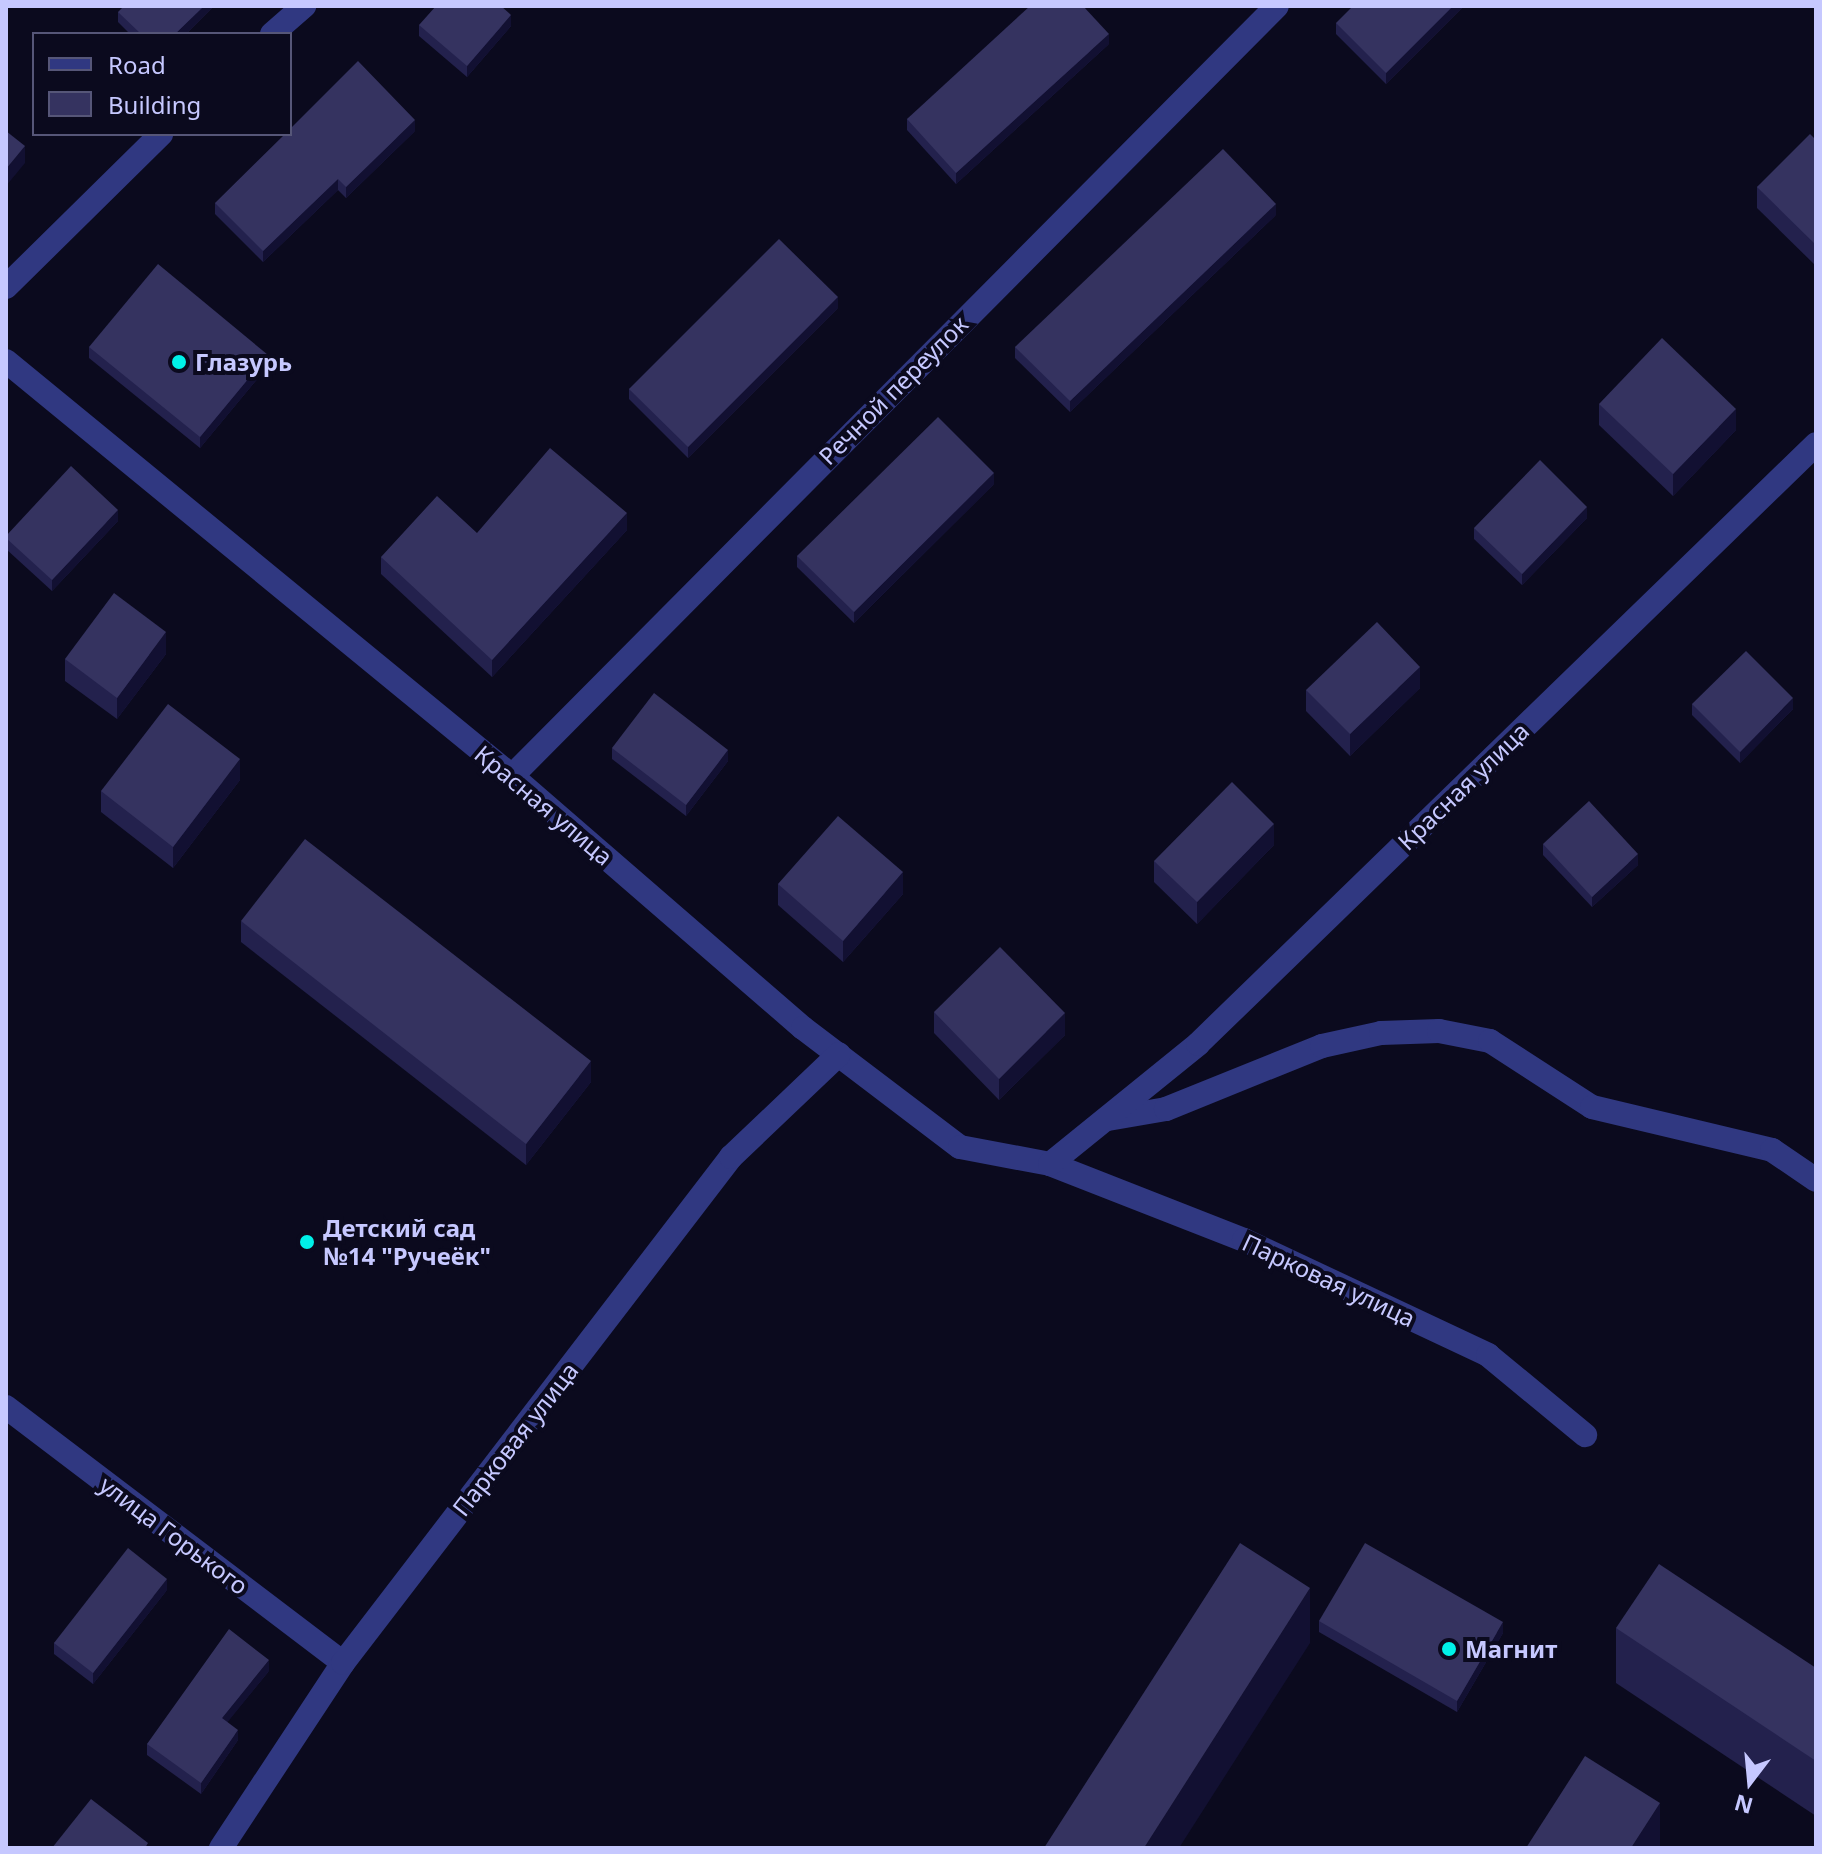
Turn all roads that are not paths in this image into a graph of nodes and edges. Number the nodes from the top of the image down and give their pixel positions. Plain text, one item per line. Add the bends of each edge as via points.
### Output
1 (304, 6) edge
2 (1277, 6) edge
3 (274, 32) edge
4 (159, 136) edge
5 (6, 287) edge
6 (6, 361) edge
7 (1816, 444) edge
8 (512, 776) junction
9 (839, 1054) junction
10 (1103, 1120) junction
11 (1050, 1164) junction
12 (1816, 1180) edge
13 (6, 1407) edge
14 (1585, 1435) dead end
15 (343, 1663) junction
16 (221, 1848) edge

1 - 3 street
2 - 8 street, Речной переулок
4 - 5 street
6 - 8 street, Красная улица
7 - 10 street, Красная улица via 1198,1044
8 - 9 street, Красная улица
9 - 11 street, Красная улица via 960,1147
9 - 15 street, Парковая улица via 731,1157
10 - 11 street, Красная улица
10 - 12 street, Красная улица via 1166,1109 1322,1046 1381,1033 1439,1031 1490,1041 1592,1107 1772,1150
11 - 14 street, Парковая улица via 1244,1240 1488,1355
13 - 15 street, улица Горького
15 - 16 street, Парковая улица

